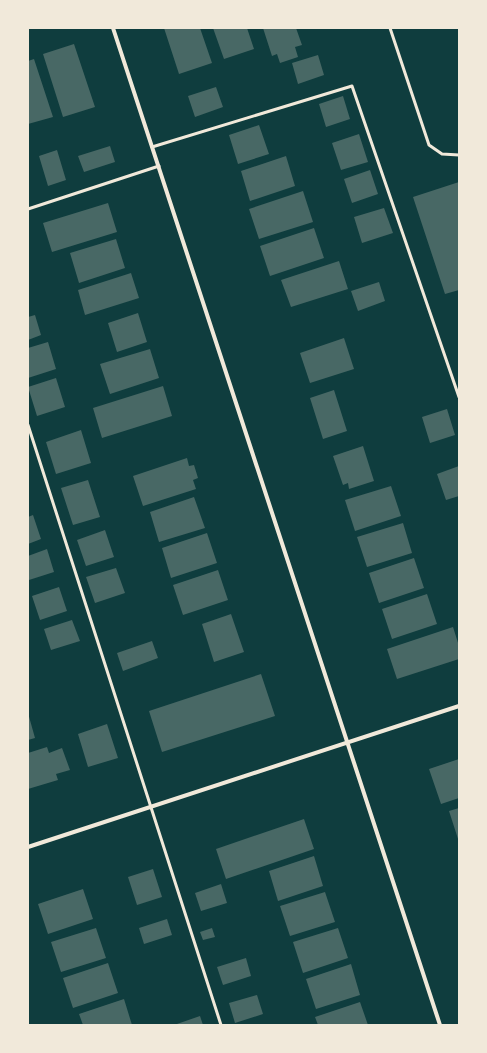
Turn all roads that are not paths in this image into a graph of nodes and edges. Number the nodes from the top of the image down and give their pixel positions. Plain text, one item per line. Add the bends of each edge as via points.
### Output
1 (113, 28) edge
2 (390, 28) edge
3 (152, 147) junction
4 (459, 155) edge
5 (159, 166) junction
6 (28, 209) edge
7 (459, 397) edge
8 (28, 425) edge
9 (459, 706) edge
10 (347, 743) junction
11 (151, 807) junction
12 (28, 847) edge
13 (221, 1025) edge
14 (440, 1025) edge

1 - 3 street
2 - 4 lane via 429,145 442,154
3 - 5 street
3 - 7 lane via 352,86
5 - 6 lane
5 - 10 street
8 - 11 lane
9 - 10 street
10 - 11 street
10 - 14 street
11 - 12 street
11 - 13 lane

